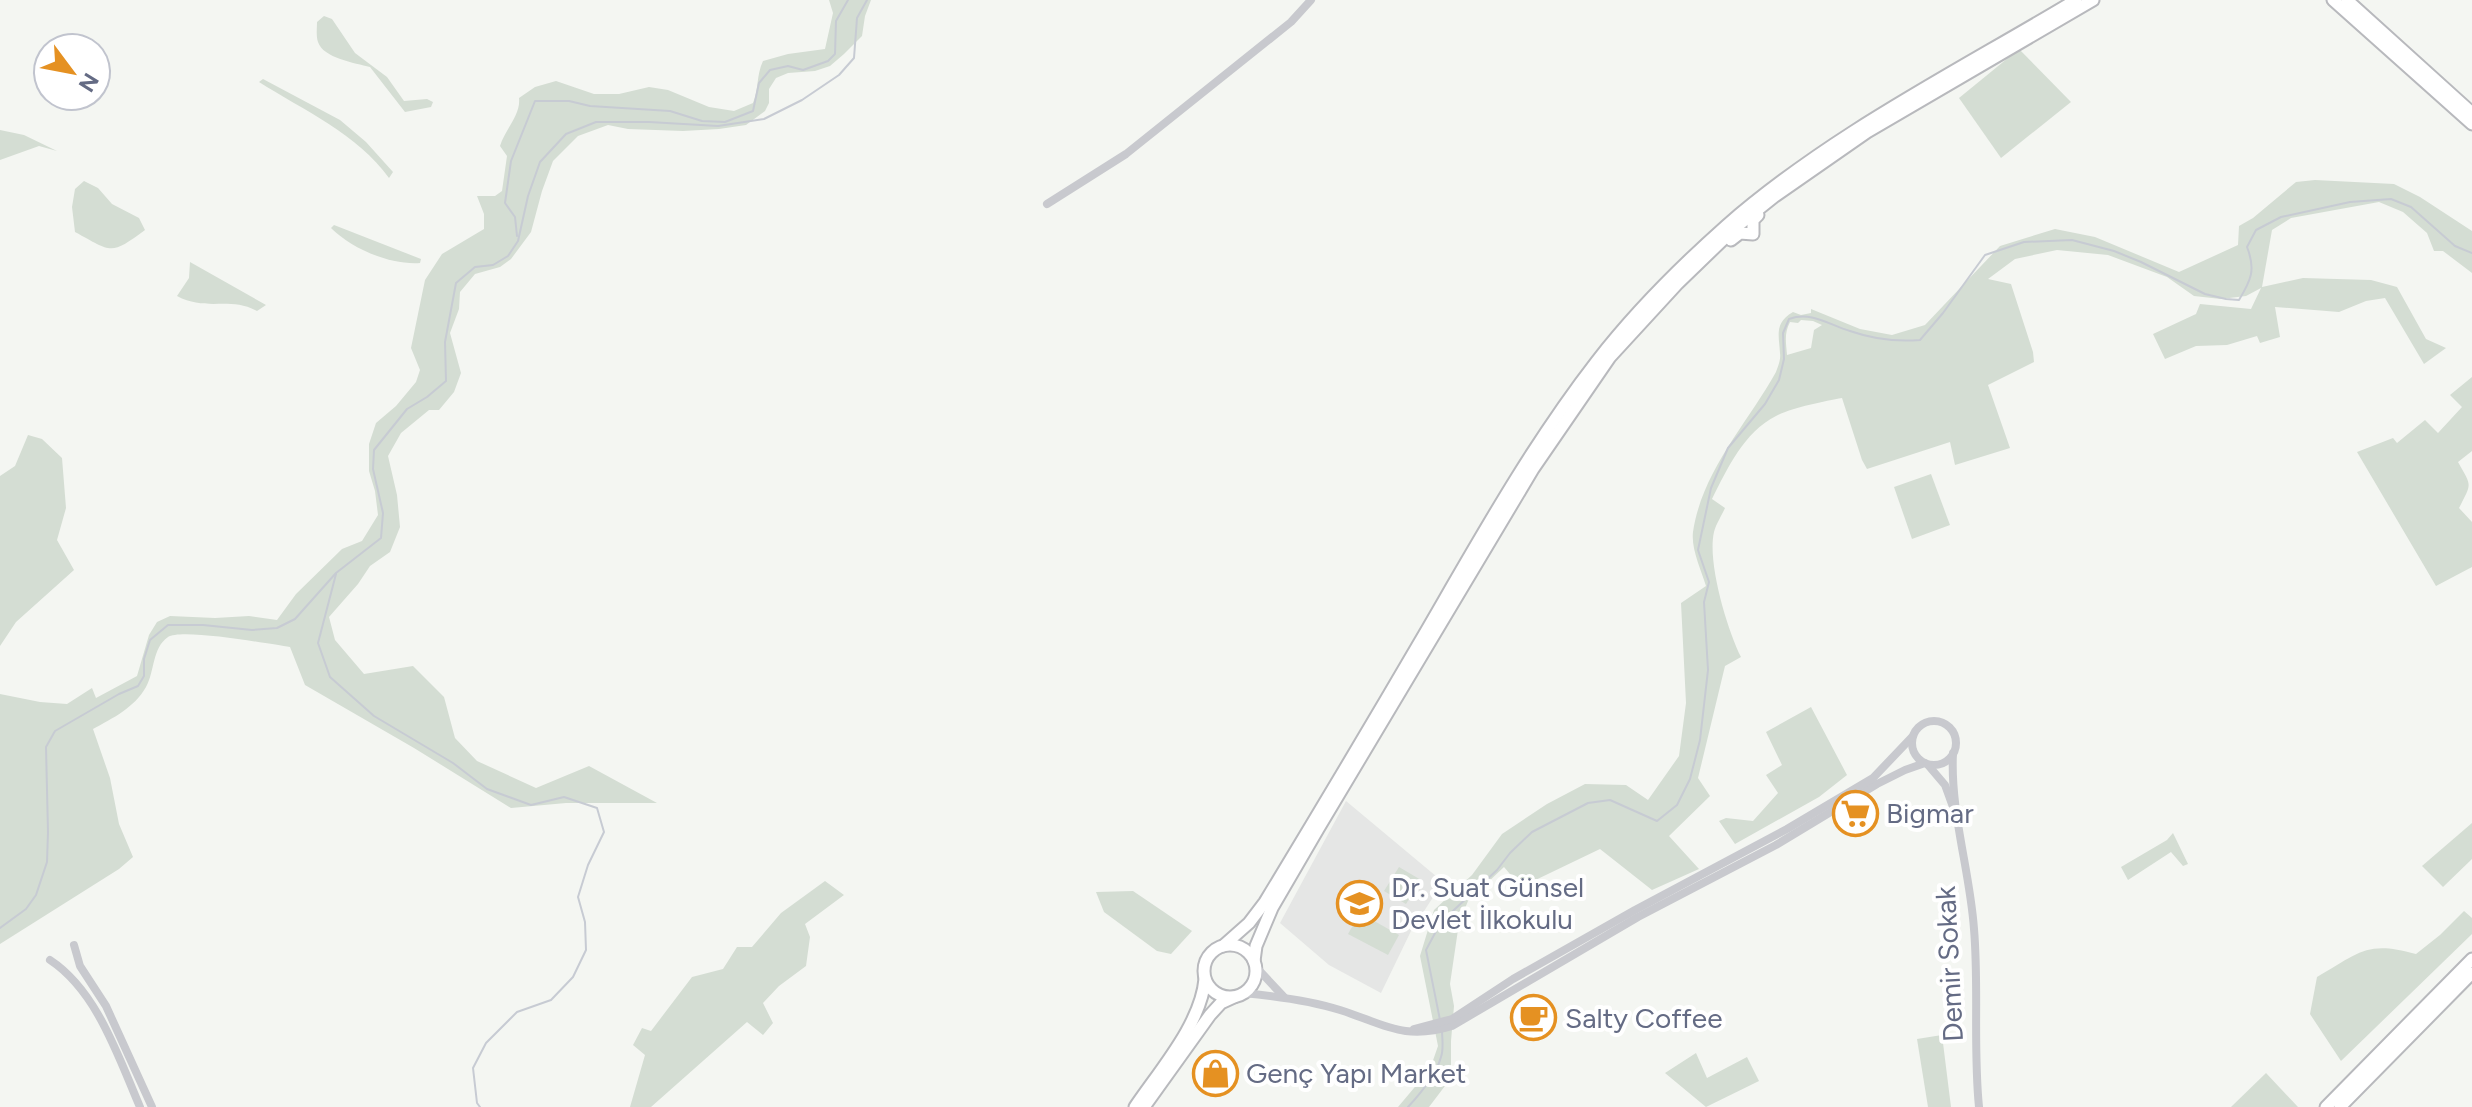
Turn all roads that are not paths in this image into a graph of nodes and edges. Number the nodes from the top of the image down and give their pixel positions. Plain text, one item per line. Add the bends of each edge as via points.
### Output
1 (1311, 0) edge
2 (2076, 0) edge
3 (2093, 0) edge
4 (2333, 0) edge
5 (2347, 0) edge
6 (2472, 113) edge
7 (2472, 124) edge
8 (1047, 204) dead end
9 (1913, 736) junction
10 (1953, 753) junction
11 (1926, 763) junction
12 (1958, 819) junction
13 (74, 945) dead end
14 (1223, 946) junction
15 (2472, 959) edge
16 (50, 960) dead end
17 (1254, 963) junction
18 (2472, 973) edge
19 (1206, 978) junction
20 (1239, 994) junction
21 (1284, 997) junction
22 (1452, 1023) junction
23 (151, 1102) edge
24 (140, 1107) edge
25 (1135, 1107) edge
26 (1144, 1107) edge
27 (1979, 1107) edge
28 (2326, 1107) edge
29 (2340, 1107) edge

1 - 8 street via 1291,22 1126,154
2 - 14 highway via 1799,169 1726,226 1642,308 1538,445 1265,902
3 - 17 highway via 1867,132 1760,213 1753,220 1753,234 1740,233 1610,357 1533,469 1313,837 1262,928
4 - 7 highway
5 - 6 highway
9 - 10 street via 1927,722 1946,724 1954,734
9 - 11 street via 1913,749
9 - 22 street via 1873,778 1513,979
10 - 11 street via 1939,764
10 - 12 street, Demir Sokak
11 - 12 street, Demir Sokak via 1945,785
11 - 22 street via 1877,784
12 - 27 street, Demir Sokak via 1974,929
13 - 23 street
14 - 17 highway via 1244,949
14 - 19 highway via 1206,961
15 - 28 highway
16 - 24 street via 74,978 92,1004
17 - 20 highway via 1253,981
17 - 21 street
18 - 29 highway
19 - 20 highway via 1218,994
19 - 25 highway via 1191,1022
20 - 21 street
20 - 26 highway via 1210,1015
21 - 22 street via 1402,1031

